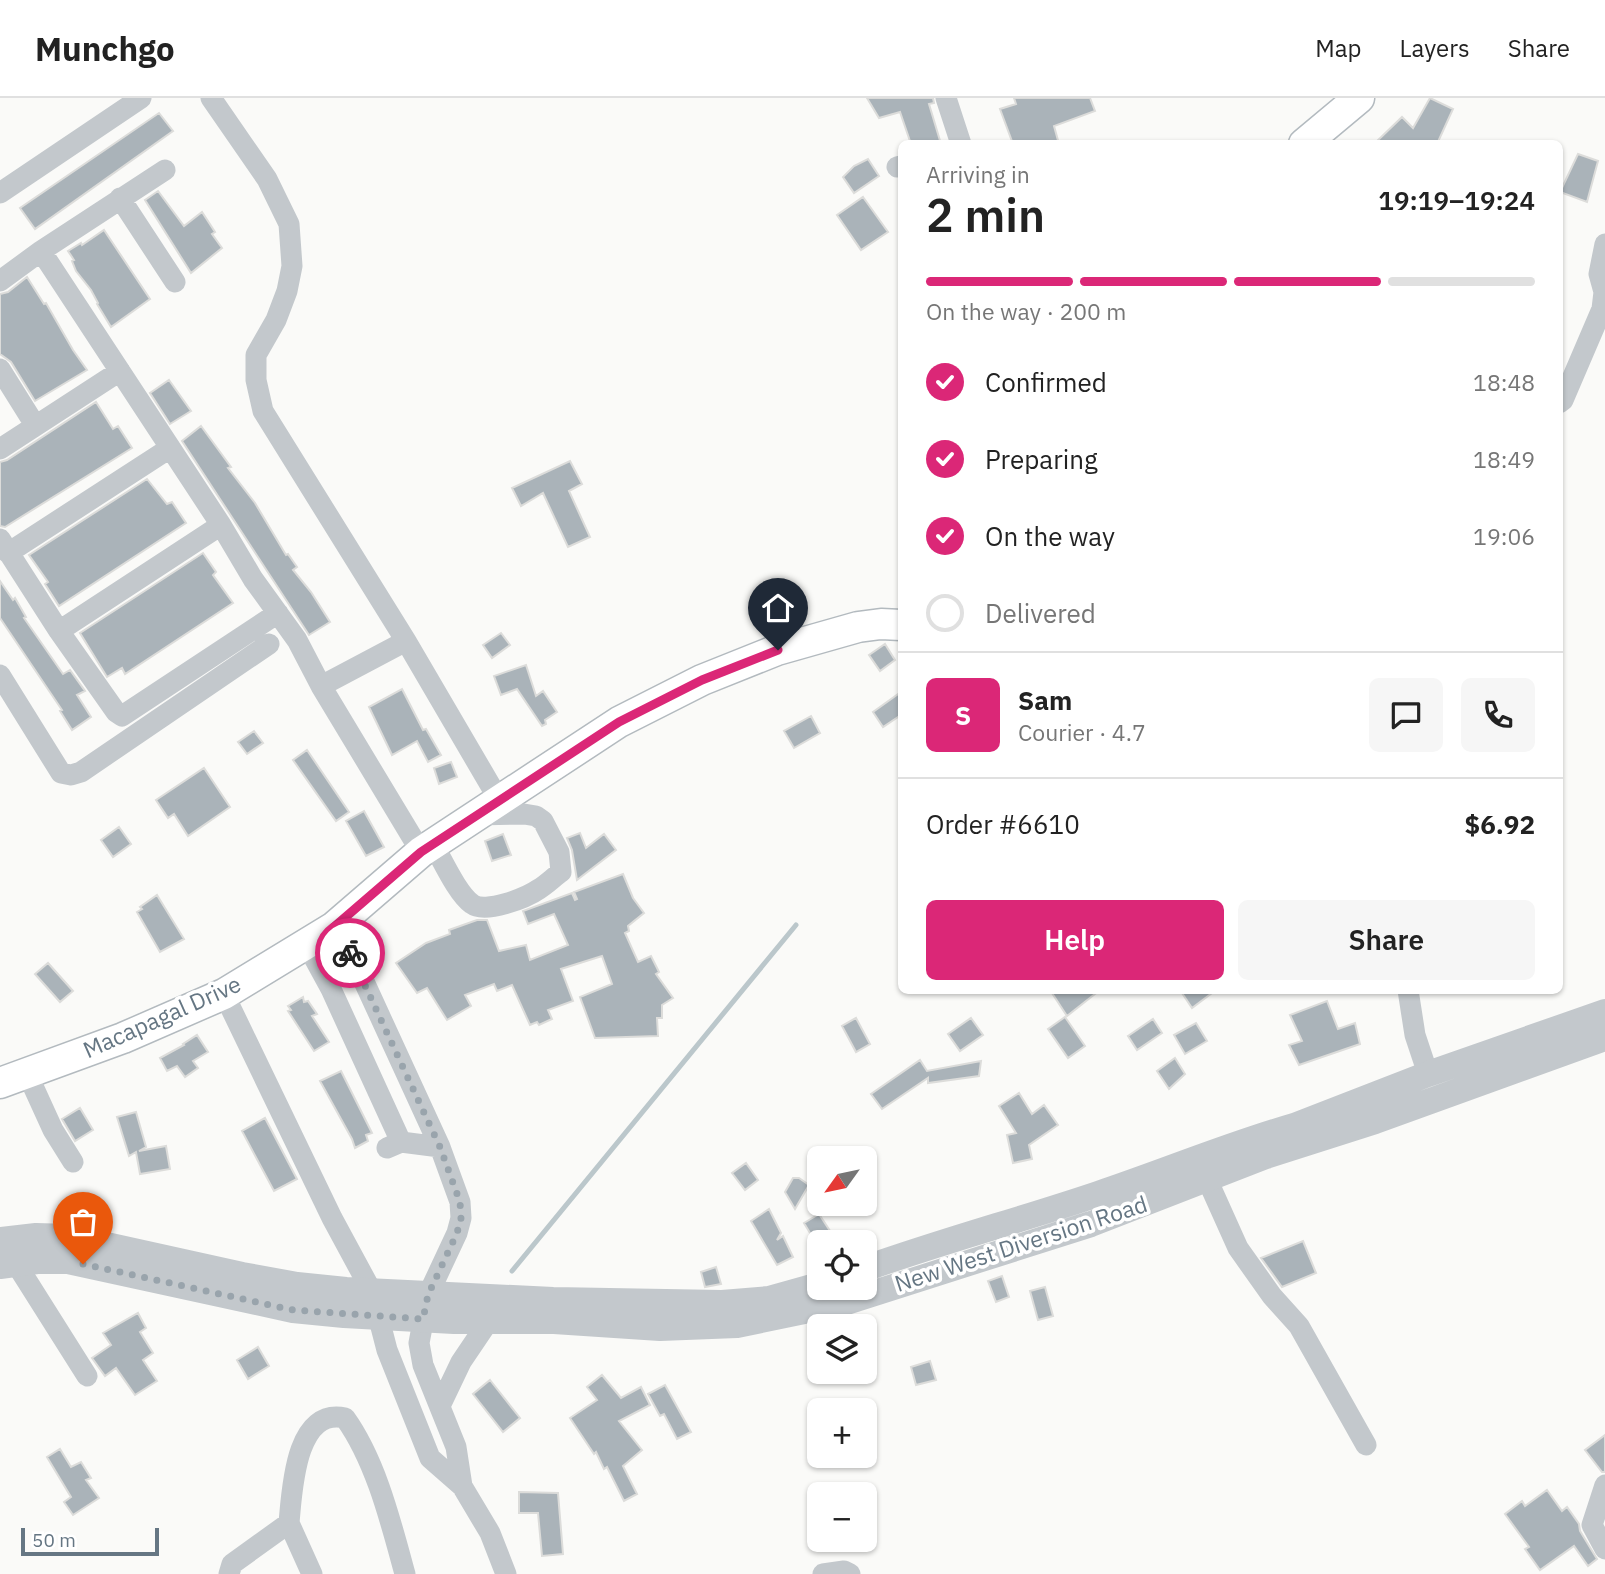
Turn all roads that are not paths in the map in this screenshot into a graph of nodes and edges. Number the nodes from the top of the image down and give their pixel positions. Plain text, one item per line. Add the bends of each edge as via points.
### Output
1 (141, 98) edge
2 (211, 98) edge
3 (946, 98) edge
4 (1359, 98) edge
5 (960, 140) edge
6 (1309, 140) edge
7 (165, 170) dead end
8 (0, 193) edge
9 (120, 198) junction
10 (1605, 244) edge
11 (41, 251) junction
12 (0, 281) edge
13 (175, 282) dead end
14 (0, 369) edge
15 (120, 371) junction
16 (1563, 400) edge
17 (35, 425) junction
18 (0, 449) edge
19 (170, 449) junction
20 (221, 525) junction
21 (4, 546) edge
22 (278, 613) junction
23 (898, 625) edge
24 (59, 631) junction
25 (406, 641) junction
26 (269, 644) dead end
27 (0, 675) edge
28 (321, 686) junction
29 (487, 808) junction
30 (427, 848) junction
31 (334, 927) junction
32 (307, 944) junction
33 (361, 975) junction
34 (331, 989) junction
35 (224, 994) junction
36 (1409, 994) edge
37 (1605, 1012) edge
38 (1605, 1038) edge
39 (1428, 1074) junction
40 (14, 1078) edge
41 (440, 1147) junction
42 (74, 1162) dead end
43 (1208, 1179) junction
44 (0, 1240) edge
45 (8, 1264) edge
46 (877, 1264) edge
47 (807, 1288) edge
48 (374, 1304) junction
49 (426, 1307) junction
50 (488, 1322) junction
51 (87, 1376) dead end
52 (436, 1396) junction
53 (405, 1398) junction
54 (1366, 1445) dead end
55 (1605, 1485) edge
56 (462, 1486) junction
57 (289, 1523) junction
58 (1605, 1549) edge
59 (229, 1574) edge
60 (312, 1574) edge
61 (405, 1574) edge
62 (506, 1574) edge
63 (823, 1574) edge
64 (850, 1574) edge

1 - 8 street
2 - 25 street via 267,178 289,224 292,266 287,291 256,355 263,411
3 - 5 street
4 - 6 main road
7 - 9 street
9 - 11 street
9 - 13 street
10 - 16 street via 1599,274 1602,309
11 - 12 street
11 - 15 street
14 - 17 street
15 - 17 street
15 - 19 street
17 - 18 street
19 - 20 street
19 - 21 street
20 - 22 street
20 - 24 street
21 - 24 street
22 - 24 street via 122,716
22 - 28 street
23 - 29 main road, Macapagal Drive via 816,637 702,680 619,722
25 - 28 street
25 - 29 street
26 - 27 street via 71,775 61,773
28 - 30 street
29 - 30 main road, Macapagal Drive
29 - 30 street via 543,821 559,852 561,872 521,898 486,909 469,903
30 - 31 main road, Macapagal Drive
31 - 32 main road, Macapagal Drive
31 - 33 street
32 - 34 street
32 - 35 main road, Macapagal Drive
33 - 34 street
33 - 41 street
34 - 41 street via 394,1145
35 - 40 main road, Macapagal Drive
35 - 48 street
36 - 39 street
37 - 39 street, New West Diversion Road
38 - 43 street, New West Diversion Road
39 - 46 street, New West Diversion Road via 1135,1182
40 - 42 street
41 - 49 street via 460,1202 461,1218
43 - 50 street, New West Diversion Road via 1091,1224 843,1303 759,1322 660,1328
43 - 54 street via 1238,1248 1299,1326
44 - 48 street, New West Diversion Road via 70,1237
45 - 48 street, New West Diversion Road via 68,1261 293,1310
45 - 51 street
47 - 49 street, New West Diversion Road via 769,1299 722,1303 553,1300
48 - 49 street, New West Diversion Road
48 - 53 street
49 - 50 street, New West Diversion Road
49 - 52 street via 419,1354
50 - 52 street
52 - 53 street
52 - 56 street via 456,1447
53 - 56 street via 430,1458
55 - 58 street via 1592,1525
56 - 62 street via 491,1533
57 - 59 street via 232,1564
57 - 60 street
57 - 61 street via 303,1441 317,1425 335,1416 345,1418 357,1435 385,1506
63 - 64 street

